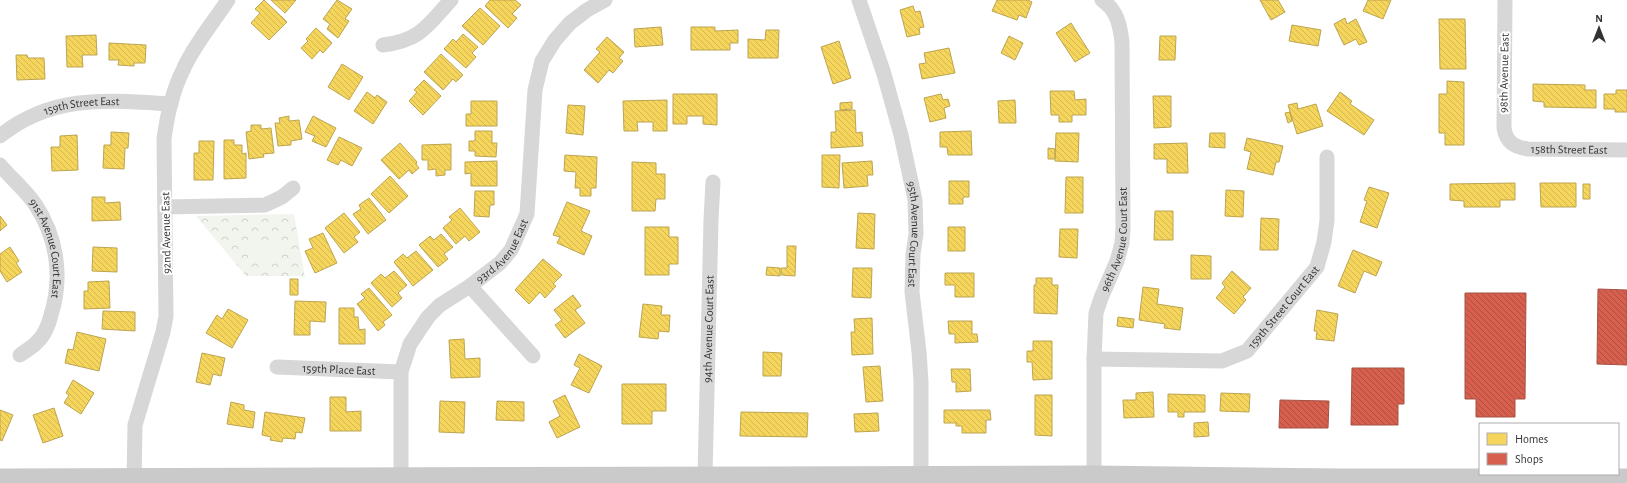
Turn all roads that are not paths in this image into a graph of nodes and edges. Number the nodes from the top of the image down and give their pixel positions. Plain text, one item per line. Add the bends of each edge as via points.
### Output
1 (228, 0) edge
2 (451, 0) edge
3 (605, 0) edge
4 (859, 0) edge
5 (1505, 0) edge
6 (1108, 2) edge
7 (584, 5) edge
8 (383, 44) dead end
9 (171, 104) junction
10 (0, 136) edge
11 (1511, 144) joint
12 (1627, 150) edge
13 (1327, 157) dead end
14 (0, 165) edge
15 (714, 182) dead end
16 (293, 188) dead end
17 (165, 207) junction
18 (470, 286) junction
19 (20, 354) dead end
20 (533, 356) dead end
21 (1094, 359) junction
22 (276, 367) dead end
23 (401, 372) junction
24 (1094, 475) junction
25 (401, 476) junction
26 (705, 476) junction
27 (921, 476) junction
28 (0, 478) edge
29 (1627, 478) edge
30 (847, 479) edge
31 (134, 480) edge

1 - 9 street, 92nd Avenue East via 183,69
2 - 8 street via 424,30 415,36 406,41
3 - 7 street, 93rd Avenue East
4 - 27 street, 95th Avenue Court East via 884,74 915,200 916,234 912,292 921,382
5 - 11 street, 98th Avenue East via 1504,128
6 - 21 street, 96th Avenue Court East via 1116,14 1122,42 1123,229 1117,261 1096,313
7 - 18 street, 93rd Avenue East via 555,40 542,61 535,90 527,214 520,233 500,263
9 - 10 street, 159th Street East via 72,103 31,116
9 - 17 street, 92nd Avenue East via 164,139
11 - 12 street, 158th Street East via 1528,149
13 - 21 street, 159th Street Court East via 1327,220 1317,267 1247,351 1222,361
14 - 19 street, 91st Avenue Court East via 26,193 44,219 57,261 57,288 49,325 38,342
15 - 26 street, 94th Avenue Court East
16 - 17 street via 282,197 265,204
17 - 31 street, 92nd Avenue East via 166,316 136,425
18 - 20 street
18 - 23 street, 93rd Avenue East via 440,305 428,317 410,344
21 - 24 street, 96th Avenue Court East
22 - 23 street, 159th Place East
23 - 25 street, 93rd Avenue East
24 - 27 main road
24 - 29 main road
25 - 26 main road
25 - 31 main road
26 - 30 main road
27 - 30 main road
28 - 31 main road

